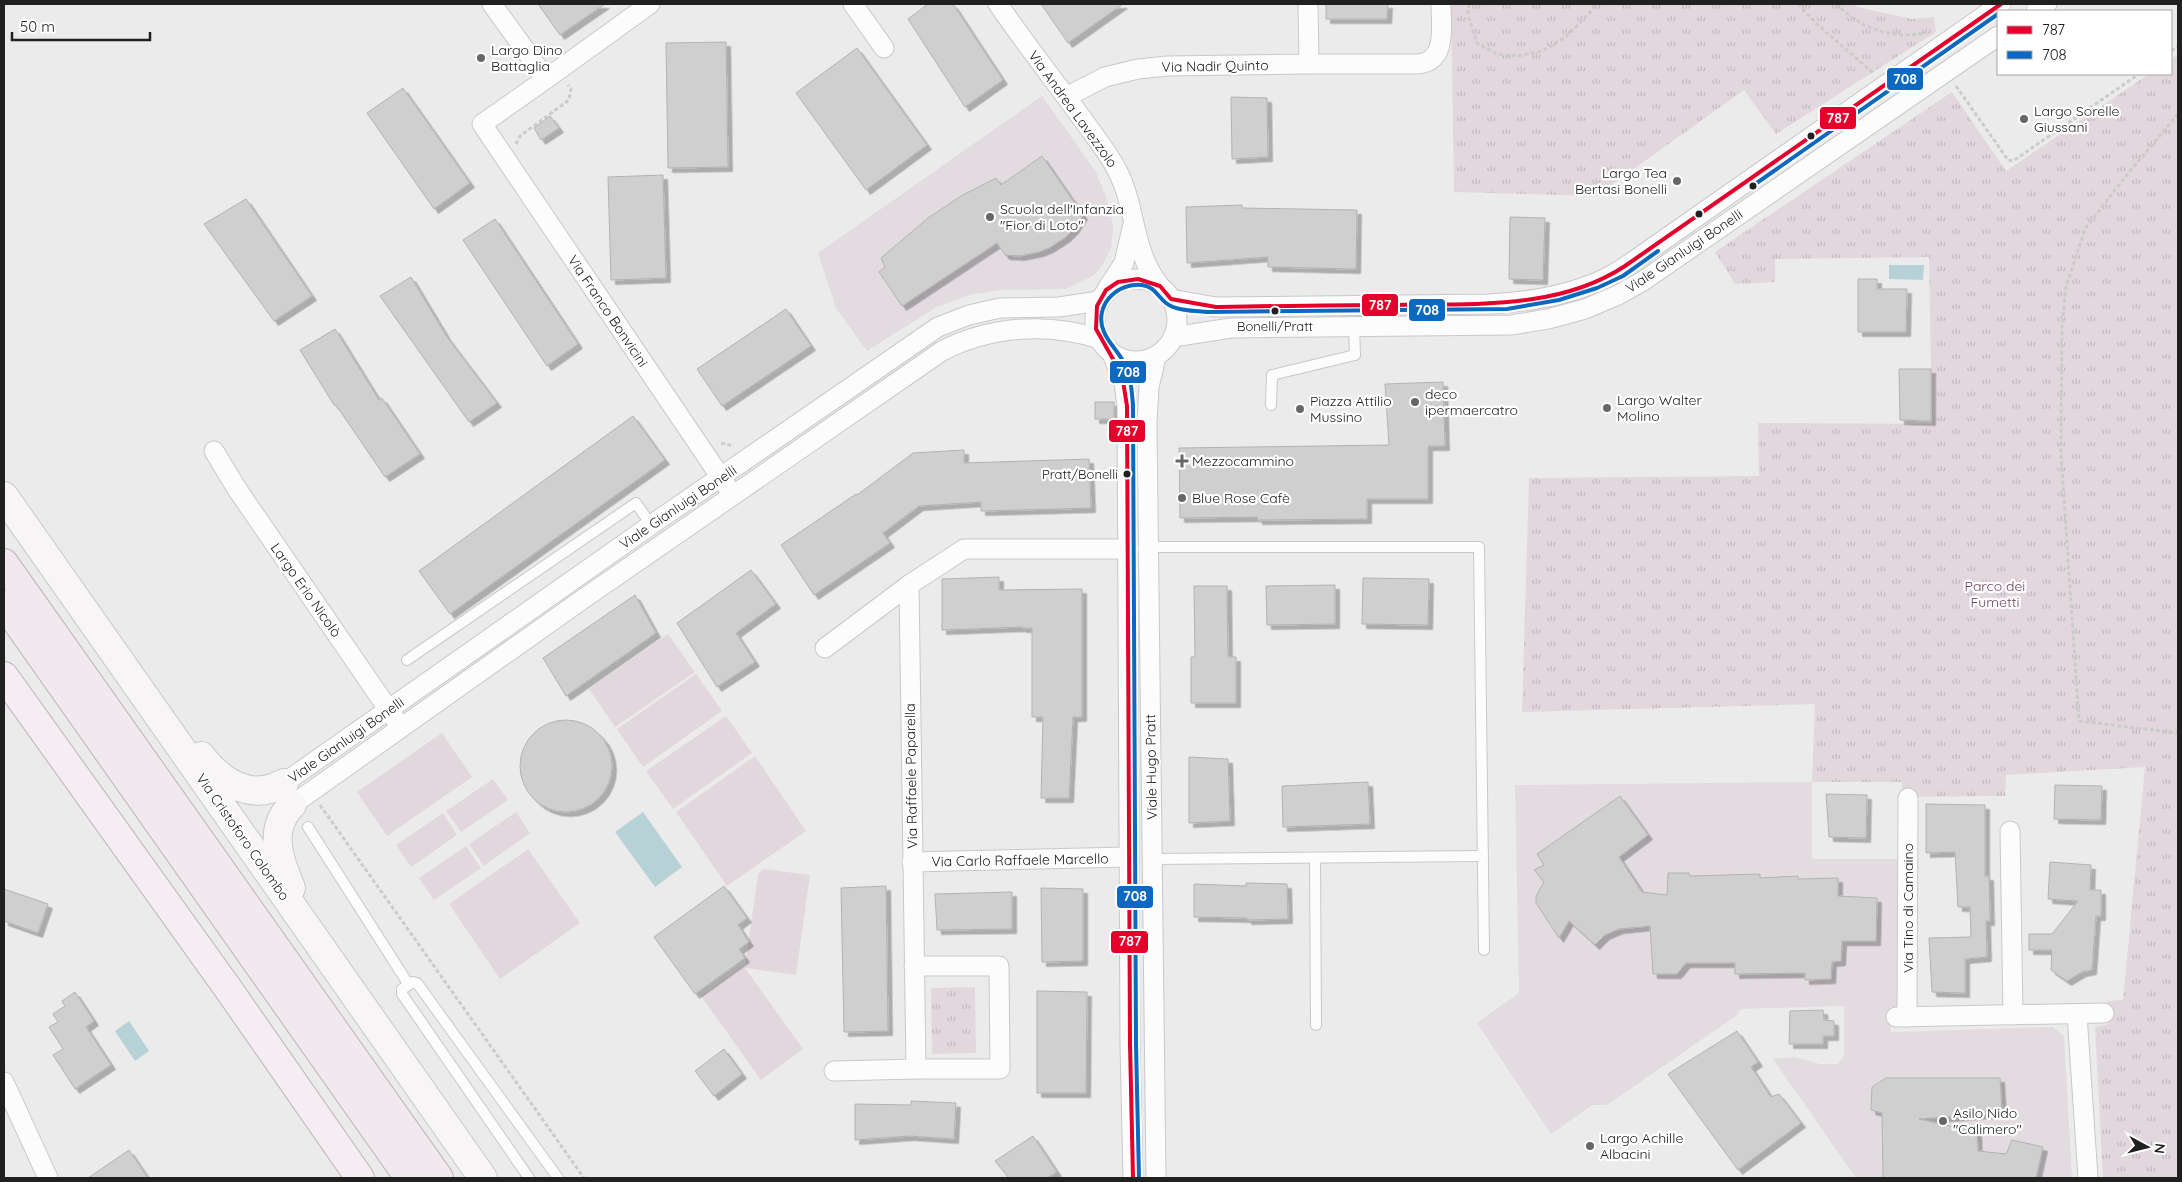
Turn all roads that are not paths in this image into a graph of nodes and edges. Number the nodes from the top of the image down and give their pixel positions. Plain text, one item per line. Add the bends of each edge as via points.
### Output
1 (492, 4) edge
2 (854, 4) edge
3 (998, 4) edge
4 (1308, 4) edge
5 (1441, 4) edge
6 (2001, 4) edge
7 (646, 5) edge
8 (1997, 37) edge
9 (884, 48) dead end
10 (1309, 64) junction
11 (552, 74) junction
12 (1066, 97) junction
13 (1134, 221) junction
14 (1166, 292) junction
15 (1102, 295) junction
16 (1354, 327) junction
17 (1173, 337) junction
18 (1100, 340) junction
19 (1113, 356) junction
20 (1156, 357) junction
21 (1271, 405) dead end
22 (214, 451) dead end
23 (722, 478) junction
24 (4, 496) edge
25 (734, 498) junction
26 (651, 525) junction
27 (1149, 547) junction
28 (1129, 549) junction
29 (4, 563) edge
30 (910, 585) junction
31 (4, 604) edge
32 (825, 648) dead end
33 (407, 660) dead end
34 (4, 676) edge
35 (133, 681) junction
36 (389, 710) junction
37 (401, 728) junction
38 (288, 794) junction
39 (1908, 798) dead end
40 (308, 827) dead end
41 (2010, 831) dead end
42 (1483, 856) junction
43 (1129, 858) junction
44 (1152, 858) junction
45 (1316, 858) junction
46 (912, 862) junction
47 (311, 933) junction
48 (1484, 950) dead end
49 (914, 966) junction
50 (409, 985) junction
51 (2104, 1013) dead end
52 (2077, 1014) junction
53 (2013, 1015) junction
54 (1316, 1024) dead end
55 (916, 1069) junction
56 (834, 1071) dead end
57 (4, 1082) edge
58 (48, 1178) edge
59 (360, 1178) edge
60 (409, 1178) edge
61 (439, 1178) edge
62 (483, 1178) edge
63 (529, 1178) edge
64 (558, 1178) edge
65 (1132, 1178) edge
66 (1156, 1178) edge
67 (2088, 1178) edge

1 - 11 street
2 - 9 street
3 - 12 street, Via Andrea Lavezzolo
4 - 10 street
5 - 10 street, Via Nadir Quinto via 1440,47 1431,61 1417,64
6 - 14 street, Viale Gianluigi Bonelli via 1618,270 1606,278 1572,290 1529,300 1489,304 1216,307
7 - 11 street
8 - 16 street, Viale Gianluigi Bonelli via 1659,270 1607,300 1526,323
10 - 12 street, Via Nadir Quinto via 1147,68 1105,76
11 - 23 street, Via Franco Bonvicini via 482,124
12 - 13 street, Via Andrea Lavezzolo via 1118,171
13 - 14 street, Via Andrea Lavezzolo via 1144,260
13 - 15 street via 1124,263
14 - 15 street via 1144,280 1130,279 1118,282
14 - 17 street via 1176,318
15 - 18 street via 1095,319
15 - 23 street, Viale Gianluigi Bonelli via 1059,307 1000,308 946,324 886,361
16 - 17 street, Viale Gianluigi Bonelli via 1231,328
16 - 21 lane via 1355,355 1272,375
17 - 20 street
18 - 19 street
18 - 25 street, Viale Gianluigi Bonelli via 1067,331 1016,330 961,342 922,364
19 - 20 street via 1138,362
19 - 28 street, Viale Hugo Pratt via 1126,391
20 - 27 street, Viale Hugo Pratt via 1148,399
22 - 36 street, Largo Erio Nicolò
23 - 25 street, Via Franco Bonvicini
23 - 26 street, Viale Gianluigi Bonelli
24 - 35 main road, Via Cristoforo Colombo
25 - 37 street, Viale Gianluigi Bonelli
26 - 33 lane via 636,503
26 - 36 street, Viale Gianluigi Bonelli
27 - 42 lane via 1480,547
27 - 44 street, Viale Hugo Pratt
28 - 30 street via 964,549
28 - 43 street, Viale Hugo Pratt
29 - 61 highway
30 - 32 street
30 - 46 street, Via Raffaele Paparella
31 - 60 highway
34 - 59 main road
35 - 38 main road via 158,703 224,781 256,790 272,788
35 - 47 main road, Via Cristoforo Colombo
36 - 37 street, Largo Erio Nicolò
36 - 38 street, Viale Gianluigi Bonelli
37 - 38 street, Viale Gianluigi Bonelli
38 - 47 main road via 279,827 278,852
39 - 53 street, Via Tino di Camaino via 1901,1017
40 - 50 lane
41 - 53 street
42 - 45 lane
42 - 48 lane
43 - 46 street, Via Carlo Raffaele Marcello
43 - 65 street, Viale Hugo Pratt
44 - 45 lane
44 - 66 street, Viale Hugo Pratt
45 - 54 lane
46 - 49 street, Via Raffaele Paparella
47 - 62 main road, Via Cristoforo Colombo
49 - 55 street, Via Raffaele Paparella
49 - 55 street via 999,966 1000,1069
50 - 63 lane via 402,994
50 - 64 lane via 417,983
51 - 52 street, Via Tino di Camaino
52 - 53 street, Via Tino di Camaino
52 - 67 street
55 - 56 street
57 - 58 street

